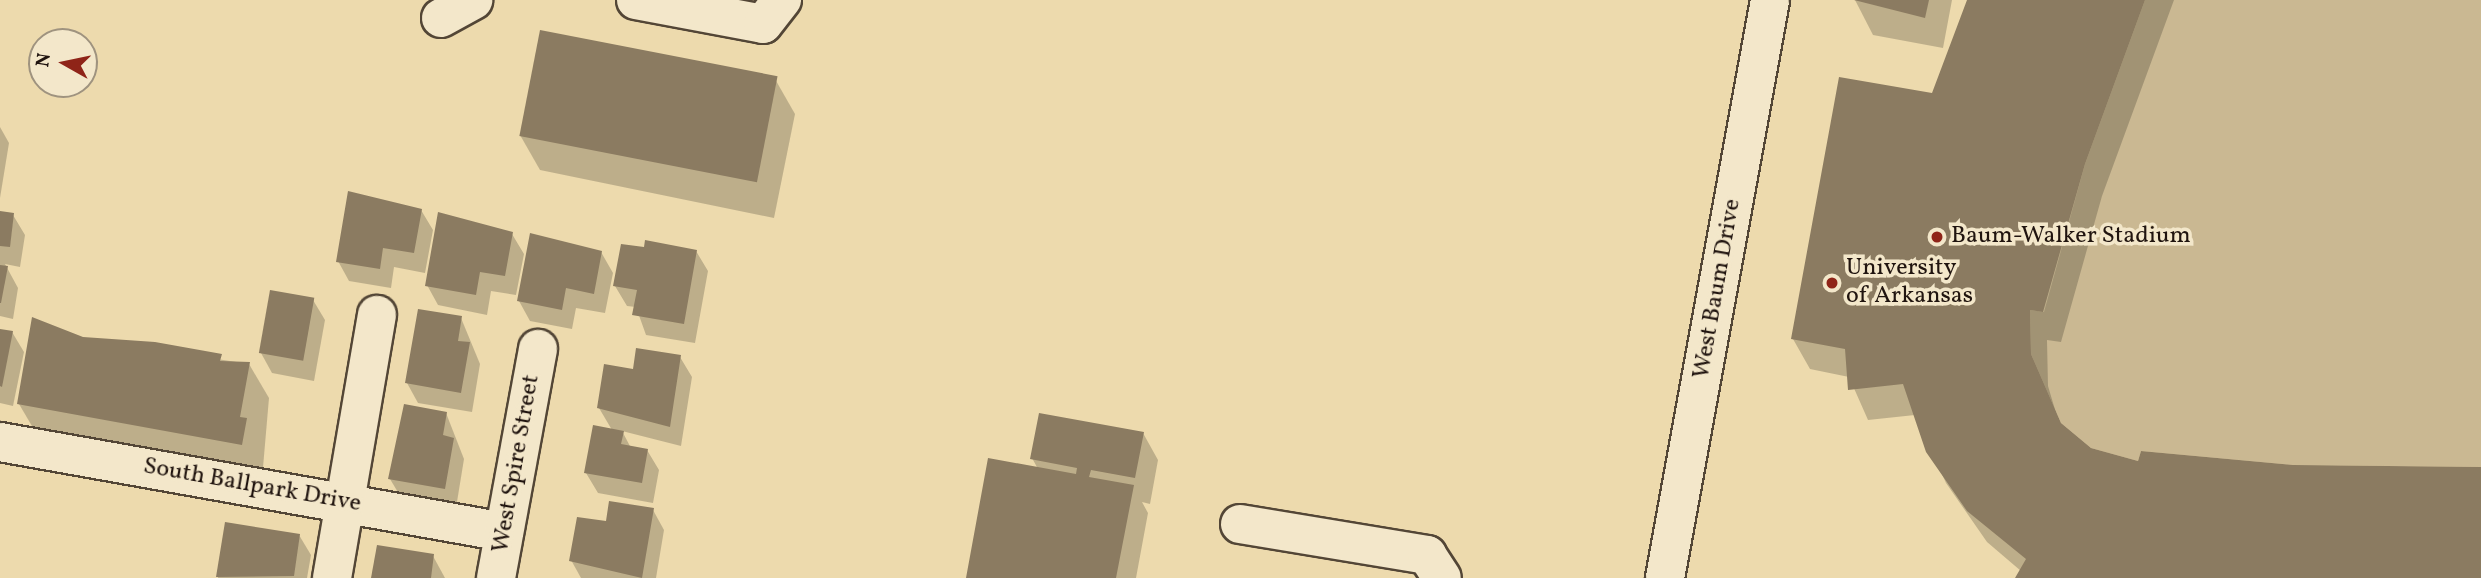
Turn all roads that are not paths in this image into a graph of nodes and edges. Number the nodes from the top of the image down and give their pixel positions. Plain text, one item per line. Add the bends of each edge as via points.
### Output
1 (636, 0) edge
2 (782, 0) edge
3 (1770, 0) edge
4 (377, 315) dead end
5 (538, 349) dead end
6 (0, 442) edge
7 (345, 503) junction
8 (1240, 524) dead end
9 (504, 532) junction
10 (332, 578) edge
11 (496, 578) edge
12 (1441, 578) edge
13 (1665, 578) edge

1 - 2 lane via 763,24
3 - 13 lane, West Baum Drive
4 - 7 lane
5 - 9 lane, West Spire Street
6 - 7 lane, South Ballpark Drive
7 - 9 lane, South Ballpark Drive
7 - 10 lane
8 - 12 lane via 1427,555
9 - 11 lane, West Spire Street

